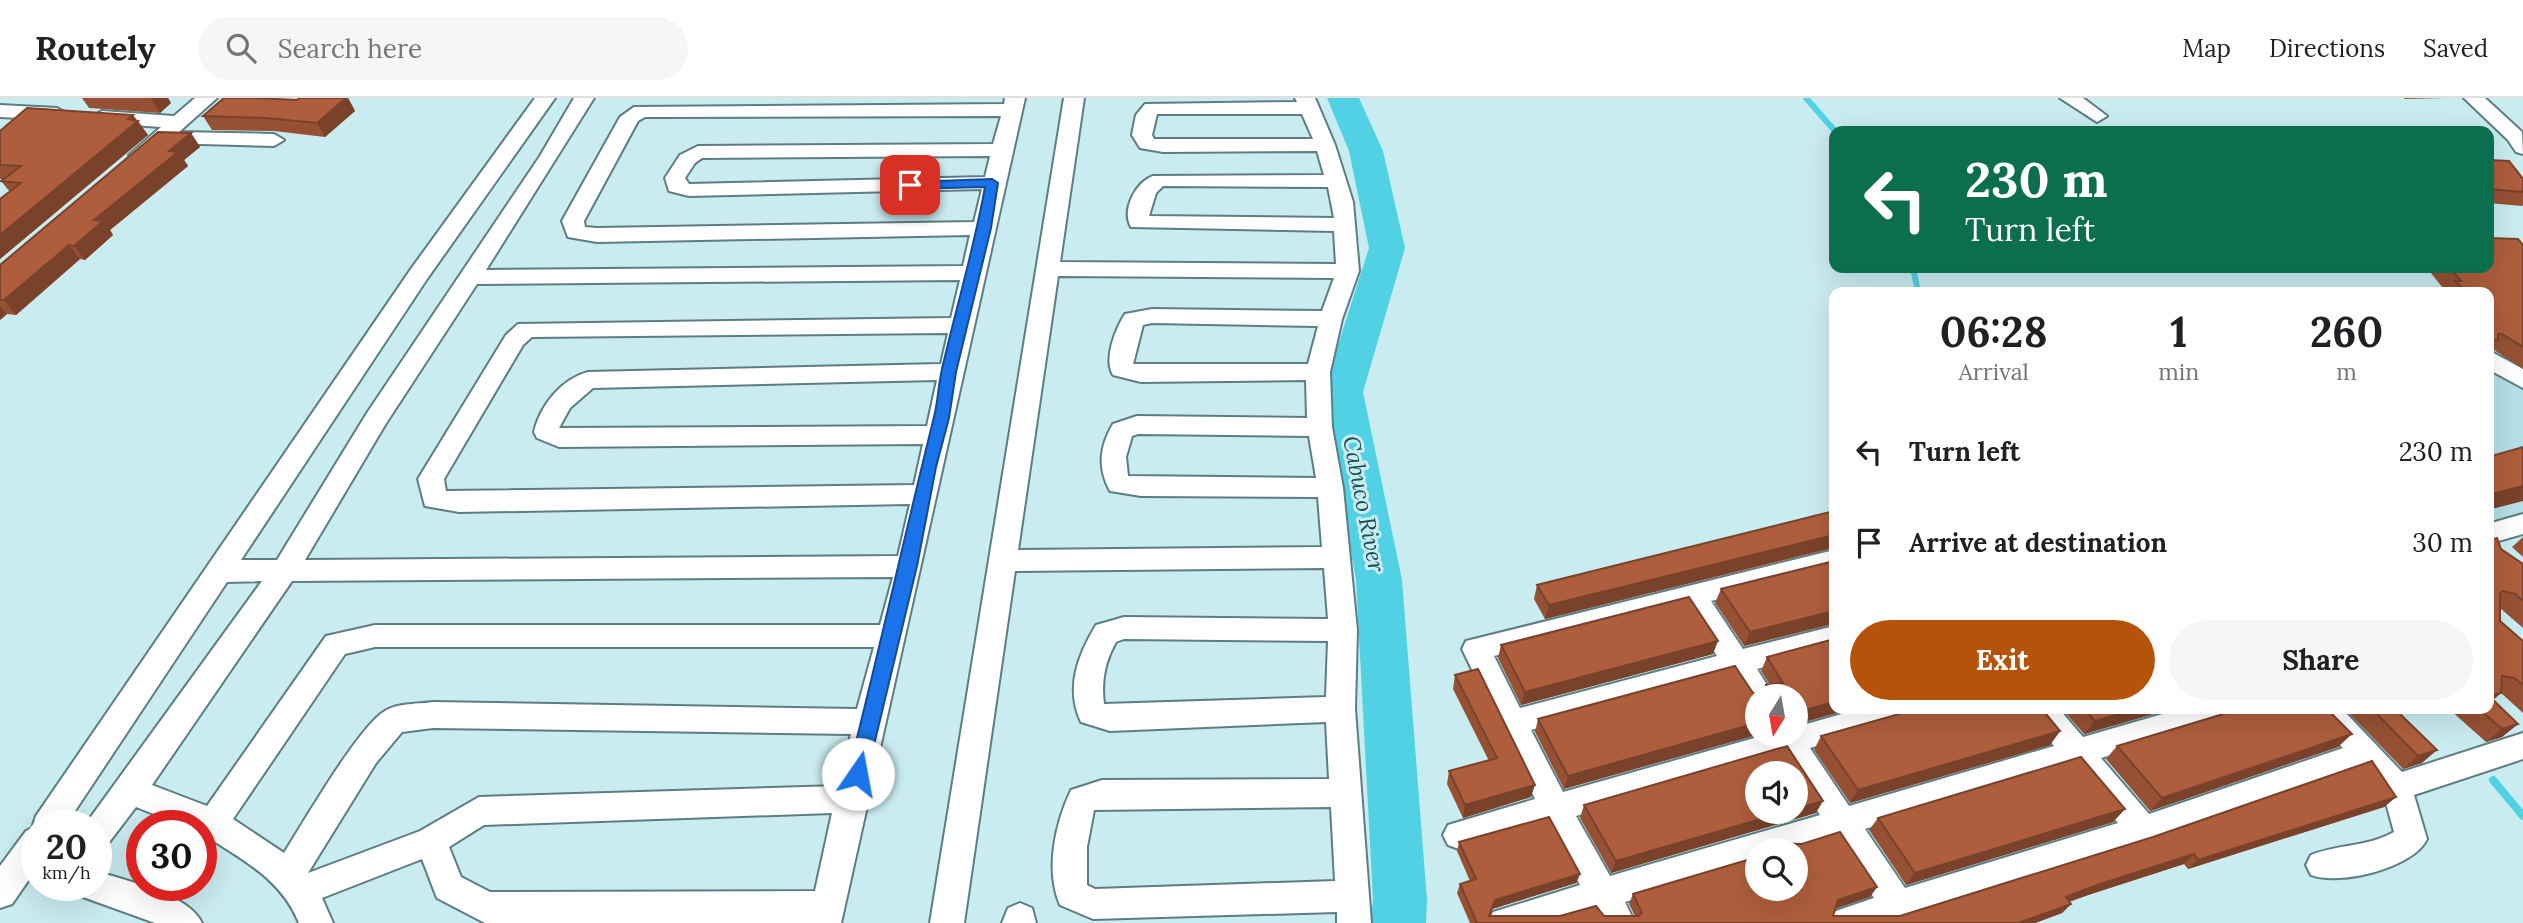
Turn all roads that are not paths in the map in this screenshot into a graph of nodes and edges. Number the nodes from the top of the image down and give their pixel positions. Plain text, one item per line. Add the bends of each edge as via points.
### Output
1 (207, 98) edge
2 (545, 98) edge
3 (584, 98) edge
4 (1074, 98) edge
5 (2070, 98) edge
6 (2474, 98) edge
7 (1307, 103) edge
8 (1014, 104) edge
9 (0, 111) edge
10 (2097, 116) dead end
11 (177, 122) junction
12 (159, 138) junction
13 (274, 140) dead end
14 (1325, 145) junction
15 (2523, 148) edge
16 (1000, 150) junction
17 (120, 172) edge
18 (1337, 181) junction
19 (992, 183) junction
20 (1343, 225) junction
21 (985, 228) junction
22 (1049, 269) junction
23 (1348, 271) junction
24 (972, 273) junction
25 (469, 277) junction
26 (1331, 319) junction
27 (959, 325) junction
28 (2494, 361) edge
29 (948, 372) junction
30 (1318, 372) junction
31 (2523, 380) edge
32 (1320, 427) junction
33 (936, 435) junction
34 (1330, 488) junction
35 (925, 494) junction
36 (2523, 524) edge
37 (2494, 532) edge
38 (1337, 557) junction
39 (1001, 561) junction
40 (1829, 561) edge
41 (909, 566) junction
42 (221, 571) junction
43 (284, 571) junction
44 (1692, 596) junction
45 (1343, 630) junction
46 (891, 636) junction
47 (1829, 637) edge
48 (1738, 664) junction
49 (1751, 684) edge
50 (1340, 709) junction
51 (1883, 714) edge
52 (2045, 714) edge
53 (2204, 714) edge
54 (2328, 714) edge
55 (869, 722) junction
56 (1513, 722) junction
57 (1808, 733) edge
58 (2523, 746) edge
59 (1756, 747) edge
60 (1792, 747) edge
61 (2077, 752) junction
62 (2366, 753) junction
63 (2398, 787) junction
64 (130, 791) junction
65 (1346, 793) junction
66 (852, 799) junction
67 (1555, 808) junction
68 (58, 810) edge
69 (179, 810) edge
70 (112, 814) edge
71 (217, 817) edge
72 (1842, 821) junction
73 (217, 826) edge
74 (2143, 830) junction
75 (1459, 835) dead end
76 (431, 841) junction
77 (2322, 865) dead end
78 (295, 882) junction
79 (112, 892) edge
80 (1603, 895) junction
81 (1898, 906) junction
82 (1353, 909) edge
83 (826, 914) edge
84 (185, 923) edge
85 (316, 923) edge
86 (947, 923) edge
87 (1505, 923) edge
88 (1618, 923) edge
89 (1845, 923) edge

1 - 11 street
2 - 42 street via 419,274
3 - 25 street
4 - 22 street
5 - 10 street
6 - 15 street
7 - 14 street
7 - 14 street via 1152,108 1142,135 1147,144 1163,146
8 - 16 street
8 - 21 street via 641,111 630,117 573,221 576,232 597,235
9 - 11 street
11 - 12 street
12 - 13 street
12 - 17 street
14 - 18 street
16 - 19 street
16 - 19 street via 698,152 687,159 675,178 676,187 689,190
18 - 20 street
18 - 20 street via 1160,180 1146,190 1139,222
19 - 21 street
20 - 23 street
21 - 24 street
22 - 23 street
22 - 39 street
23 - 26 street
24 - 25 street
24 - 27 street
25 - 43 street
26 - 30 street
26 - 30 street via 1133,319 1121,355 1121,369 1141,374
27 - 29 street
27 - 35 street via 526,329 514,340 431,479 434,499 459,502
28 - 31 street
29 - 33 street
29 - 33 street via 587,380 571,390 547,421 546,432 559,438
30 - 32 street
32 - 34 street
32 - 34 street via 1137,425 1122,430 1112,472 1119,484 1141,486
33 - 35 street
34 - 38 street
35 - 41 street
36 - 37 street
38 - 39 street
38 - 45 street
39 - 86 street
40 - 44 street
41 - 43 street
41 - 46 street
42 - 43 street
42 - 68 street
43 - 64 street
44 - 48 street
44 - 56 street via 1476,649
45 - 50 street
45 - 50 street via 1124,628 1106,633 1097,646 1086,701 1092,713 1110,718
46 - 55 street
46 - 71 street via 375,636 336,644
47 - 48 street
48 - 49 street
48 - 56 street
50 - 65 street
51 - 57 street
52 - 61 street
53 - 61 street
54 - 62 street
55 - 66 street
55 - 78 street via 433,715 394,720 365,754
56 - 67 street
58 - 63 street
59 - 67 street
60 - 72 street
61 - 72 street
61 - 74 street
62 - 63 street
62 - 74 street
63 - 77 street via 2411,839 2382,856
64 - 69 street
64 - 70 street
65 - 82 street
65 - 82 street via 1102,794 1082,800 1068,874 1072,894 1093,904
66 - 76 street via 479,811
66 - 83 street
67 - 75 street
67 - 80 street
72 - 80 street
72 - 81 street
73 - 78 street
74 - 81 street
76 - 78 street
76 - 83 street via 449,887 486,908
78 - 85 street
79 - 84 street via 162,909
80 - 87 street
80 - 88 street
81 - 89 street

